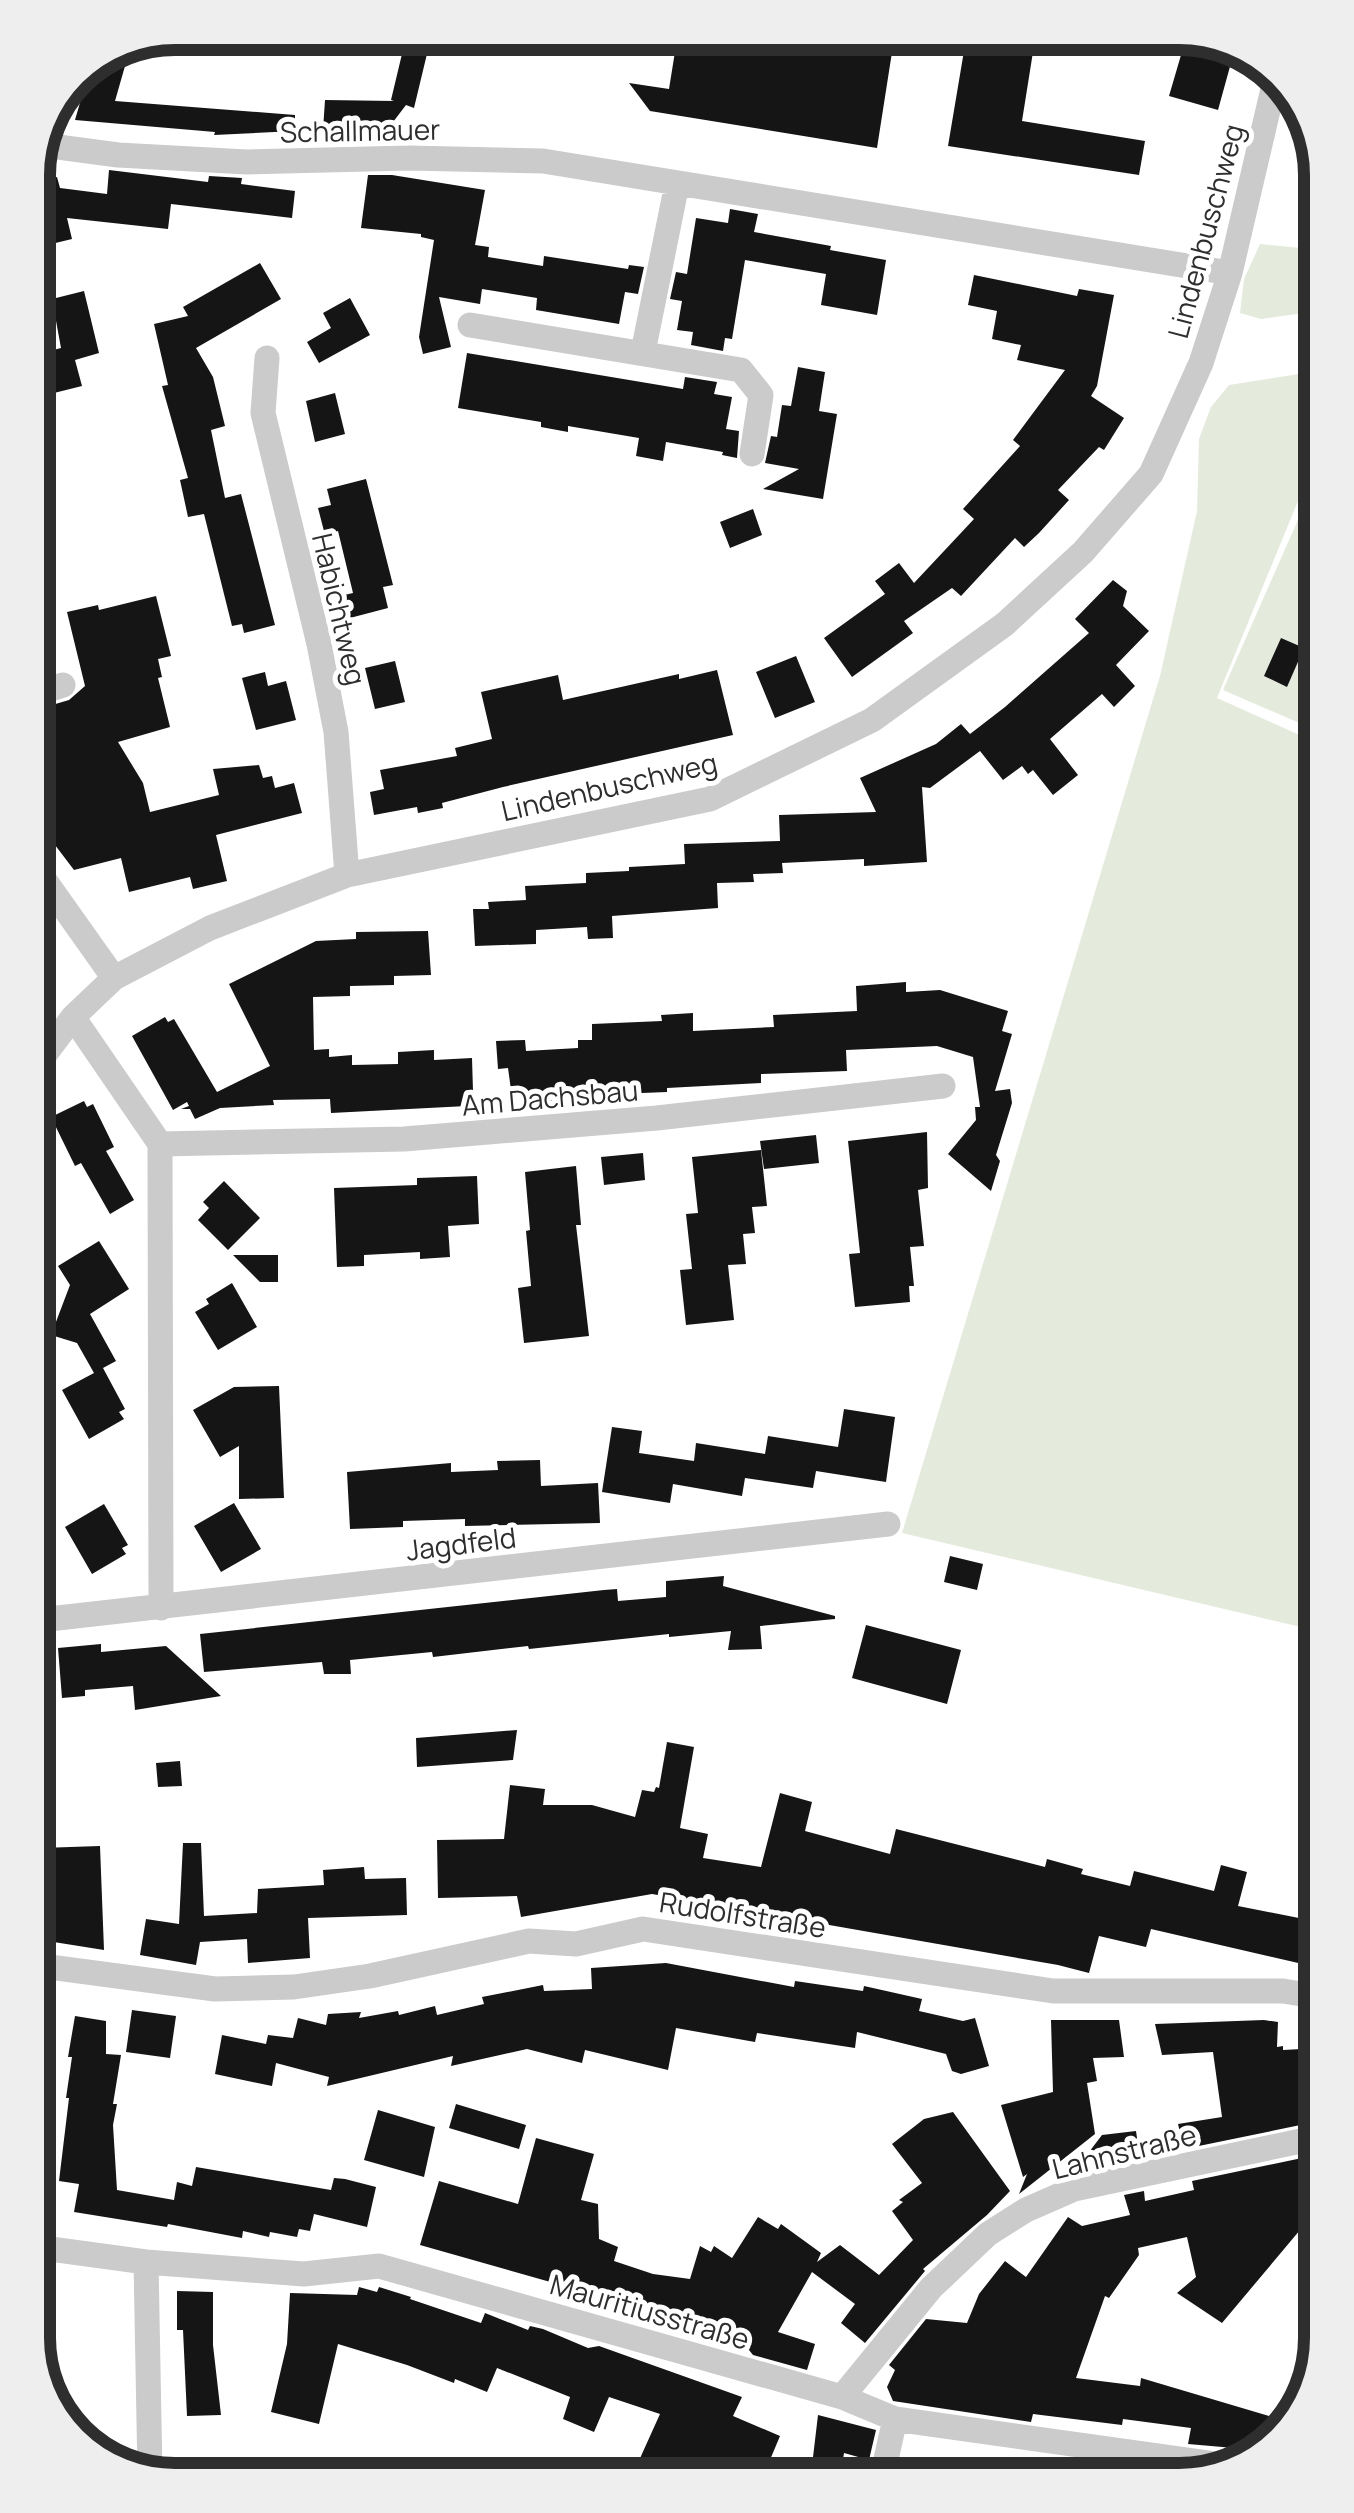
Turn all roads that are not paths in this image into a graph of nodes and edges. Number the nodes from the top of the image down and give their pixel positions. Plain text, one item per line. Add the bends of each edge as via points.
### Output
1 (1272, 93) edge
2 (53, 147) edge
3 (677, 184) junction
4 (1230, 273) junction
5 (470, 325) dead end
6 (643, 352) junction
7 (267, 358) dead end
8 (752, 454) dead end
9 (63, 685) dead end
10 (50, 689) edge
11 (346, 875) junction
12 (50, 888) edge
13 (114, 978) junction
14 (72, 1017) junction
15 (50, 1047) edge
16 (943, 1086) dead end
17 (160, 1144) junction
18 (888, 1524) dead end
19 (161, 1608) junction
20 (50, 1619) edge
21 (50, 1967) edge
22 (1304, 1994) edge
23 (1304, 2140) edge
24 (50, 2249) edge
25 (146, 2262) junction
26 (842, 2397) junction
27 (894, 2418) junction
28 (150, 2461) edge
29 (1197, 2461) edge
30 (886, 2463) edge

1 - 4 street, Lindenbuschweg
2 - 3 street, Schallmauer via 247,162 543,161
3 - 4 street, Schallmauer
3 - 6 street
4 - 11 street, Lindenbuschweg via 1151,474 1083,552 1005,624 872,720 710,799
5 - 6 street
6 - 8 street via 741,370 762,395
7 - 11 street, Habichtweg via 262,413 336,732
9 - 10 street
11 - 13 street, Lindenbuschweg via 210,928
12 - 13 street
13 - 14 street, Lindenbuschweg
14 - 15 street, Lindenbuschweg
14 - 17 street
16 - 17 street, Am Dachsbau via 404,1139
17 - 19 street
18 - 19 street, Jagdfeld
19 - 20 street, Jagdfeld
21 - 22 street, Rudolfstraße via 214,1989 294,1987 529,1941 576,1944 643,1929 1052,1991
23 - 26 street, Lahnstraße via 1074,2189 1026,2210 944,2274
24 - 25 street, Mauritiusstraße
25 - 26 street, Mauritiusstraße via 304,2274 379,2266
25 - 28 street
26 - 27 street, Mauritiusstraße
27 - 29 street, Mauritiusstraße
27 - 30 street

